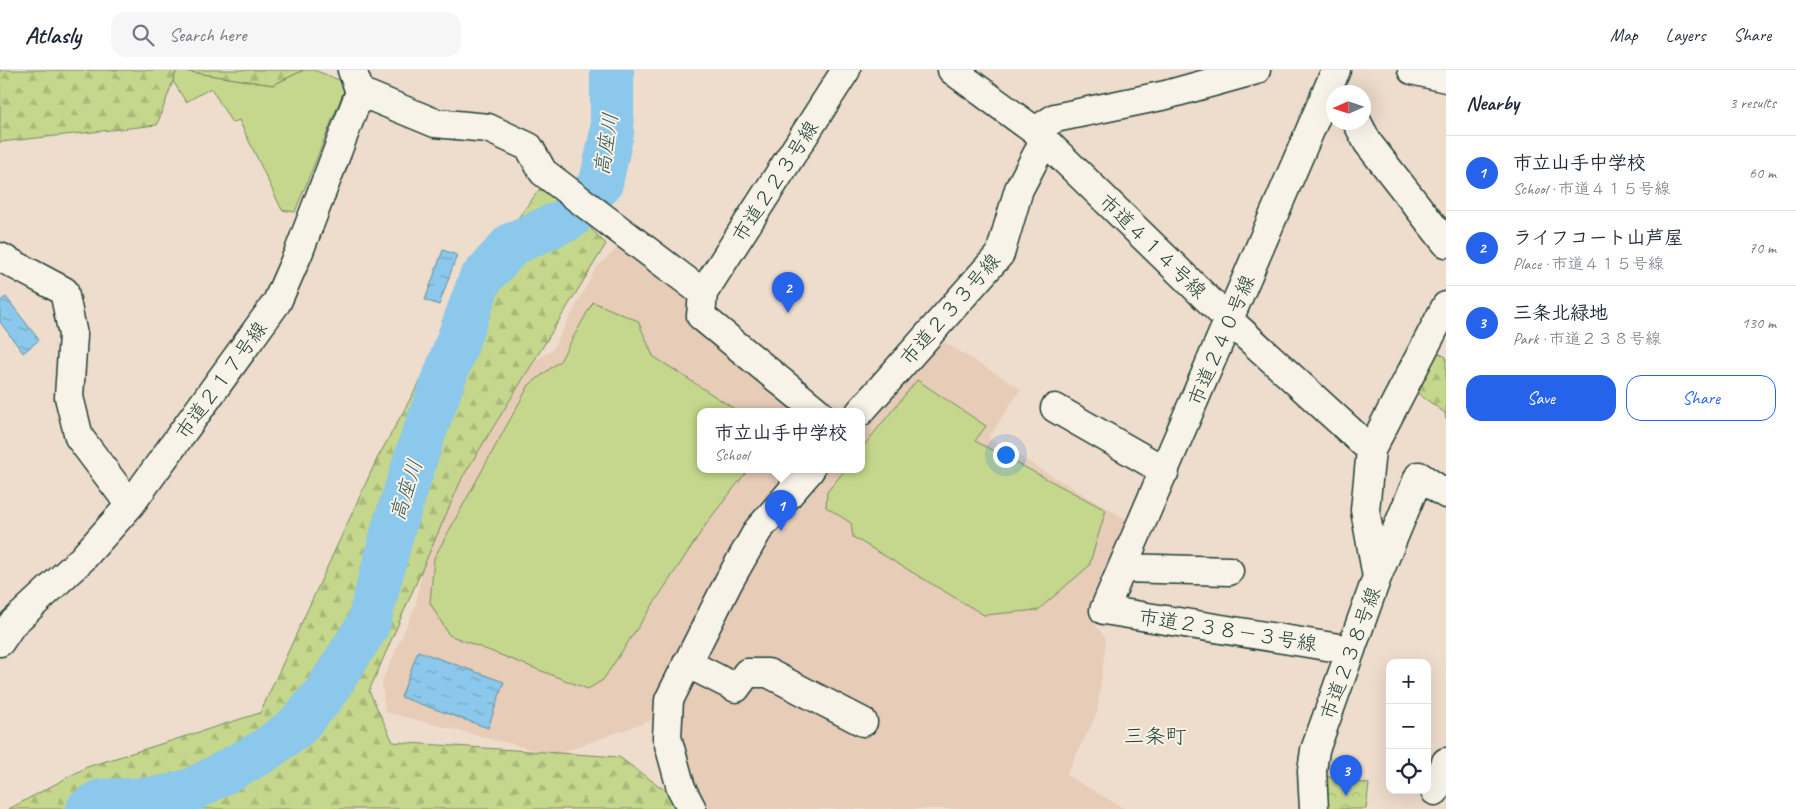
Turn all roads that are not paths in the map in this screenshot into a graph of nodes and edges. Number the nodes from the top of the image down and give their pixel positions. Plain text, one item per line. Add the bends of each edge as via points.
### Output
1 (846, 70) edge
2 (952, 70) edge
3 (1256, 70) edge
4 (1338, 70) edge
5 (1412, 70) edge
6 (1446, 78) edge
7 (356, 81) edge
8 (1342, 85) edge
9 (1361, 130) edge
10 (1040, 136) junction
11 (1446, 243) edge
12 (0, 257) edge
13 (703, 293) junction
14 (1446, 306) edge
15 (1229, 320) junction
16 (813, 408) edge
17 (864, 408) edge
18 (1055, 408) dead end
19 (1371, 450) junction
20 (1165, 471) junction
21 (807, 473) edge
22 (1446, 494) edge
23 (130, 505) junction
24 (1123, 568) junction
25 (1229, 571) dead end
26 (1378, 577) junction
27 (1104, 610) joint
28 (0, 642) edge
29 (1351, 650) junction
30 (687, 663) junction
31 (863, 722) dead end
32 (1446, 762) edge
33 (1435, 791) dead end
34 (692, 809) edge
35 (1314, 809) edge

1 - 13 street, 市道２２３号線
2 - 10 street, 市道４１４号線
3 - 10 street via 1166,95 1055,118
4 - 8 street
4 - 15 street, 市道２４０号線
5 - 6 street
7 - 13 street via 435,123 488,128 529,147 543,172
7 - 23 street, 市道２１７号線 via 298,254 277,302
9 - 11 street
10 - 15 street, 市道４１４号線
10 - 17 street, 市道２３３号線 via 1019,189 1000,254
12 - 23 street via 64,291 73,334 69,397 79,437
13 - 16 street via 701,316
14 - 19 street, 市道２３８号線
15 - 19 street, 市道４１４号線
15 - 20 street, 市道２４０号線
18 - 20 street
19 - 26 street, 市道２３８号線 via 1364,510
20 - 24 street, 市道２４０号線
21 - 30 street via 758,530
22 - 26 street via 1419,476
23 - 28 street, 市道２１７号線 via 82,559 12,624
24 - 25 street
24 - 27 street, 市道２４０号線
26 - 29 street, 市道２３８号線
27 - 29 street, 市道２３８－３号線
29 - 35 street, 市道２３８号線 via 1315,750 1312,772
30 - 31 street via 736,688 747,673 768,673
30 - 34 street via 669,700 667,737 681,788
32 - 33 street

